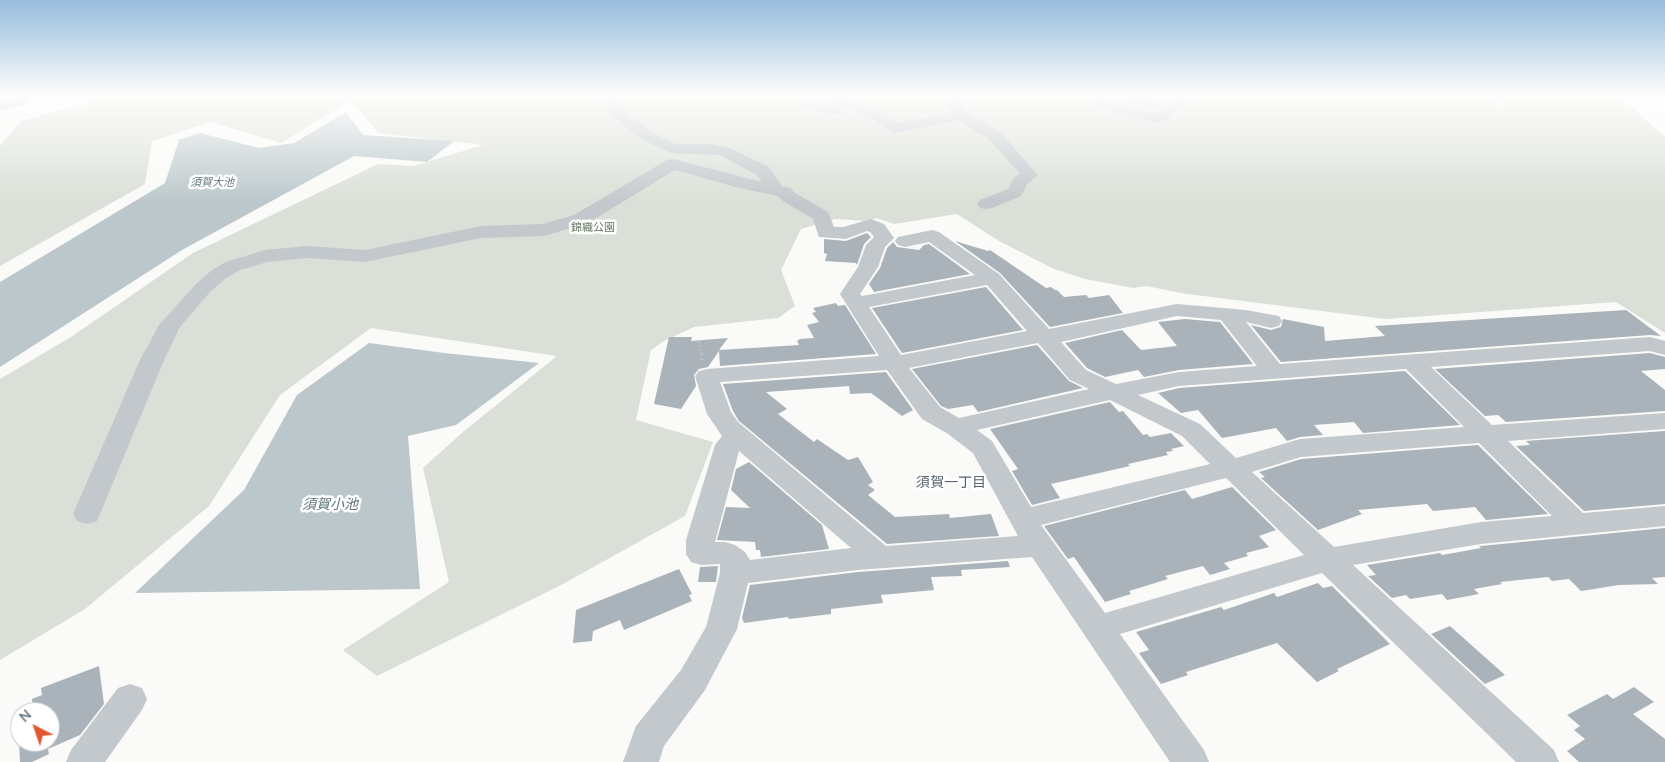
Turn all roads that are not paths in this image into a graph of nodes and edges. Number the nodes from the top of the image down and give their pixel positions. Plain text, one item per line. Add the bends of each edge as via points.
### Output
1 (642, 132) edge
2 (987, 132) edge
3 (776, 190) junction
4 (986, 204) dead end
5 (905, 241) dead end
6 (992, 278) junction
7 (856, 303) junction
8 (1228, 315) junction
9 (1271, 321) dead end
10 (1044, 336) junction
11 (1665, 348) edge
12 (894, 362) junction
13 (1412, 362) junction
14 (1273, 371) junction
15 (1112, 392) junction
16 (1665, 420) edge
17 (956, 427) junction
18 (1485, 434) junction
19 (738, 436) junction
20 (1230, 468) junction
21 (87, 514) dead end
22 (1665, 516) edge
23 (1024, 519) junction
24 (1577, 524) junction
25 (1040, 545) junction
26 (880, 557) junction
27 (1327, 560) junction
28 (735, 573) junction
29 (1098, 628) junction
30 (130, 699) dead end
31 (84, 762) edge
32 (640, 762) edge
33 (1191, 762) edge
34 (1541, 762) edge

1 - 3 street via 671,148 724,151 763,171
2 - 4 street via 995,136 1030,175 1020,181 1015,192
3 - 7 street via 822,216 826,234 864,226 877,228 884,238 876,245 868,267 850,294
3 - 21 street via 673,164 581,219 544,230 481,232 365,256 306,252 265,256 233,266 203,288 170,325
5 - 6 street via 932,236
6 - 7 street
6 - 10 street
7 - 12 street
8 - 9 street
8 - 10 street via 1177,310
8 - 14 street
10 - 12 street via 911,362
10 - 15 street via 1078,375
11 - 13 street via 1650,344
12 - 17 street via 931,413
12 - 19 street via 707,376 719,414
13 - 14 street
13 - 18 street
14 - 15 street via 1178,379
15 - 17 street
15 - 20 street via 1191,430
16 - 18 street
17 - 23 street via 983,447
18 - 20 street via 1300,448
18 - 24 street
19 - 26 street
19 - 28 street via 728,445 700,540 701,554 725,553 735,560
20 - 23 street
20 - 27 street
22 - 24 street
23 - 25 street
24 - 27 street via 1480,532
25 - 26 street
25 - 29 street
26 - 28 street
27 - 29 street
27 - 34 street
28 - 32 street via 720,629 693,680 649,738
29 - 33 street
30 - 31 street

